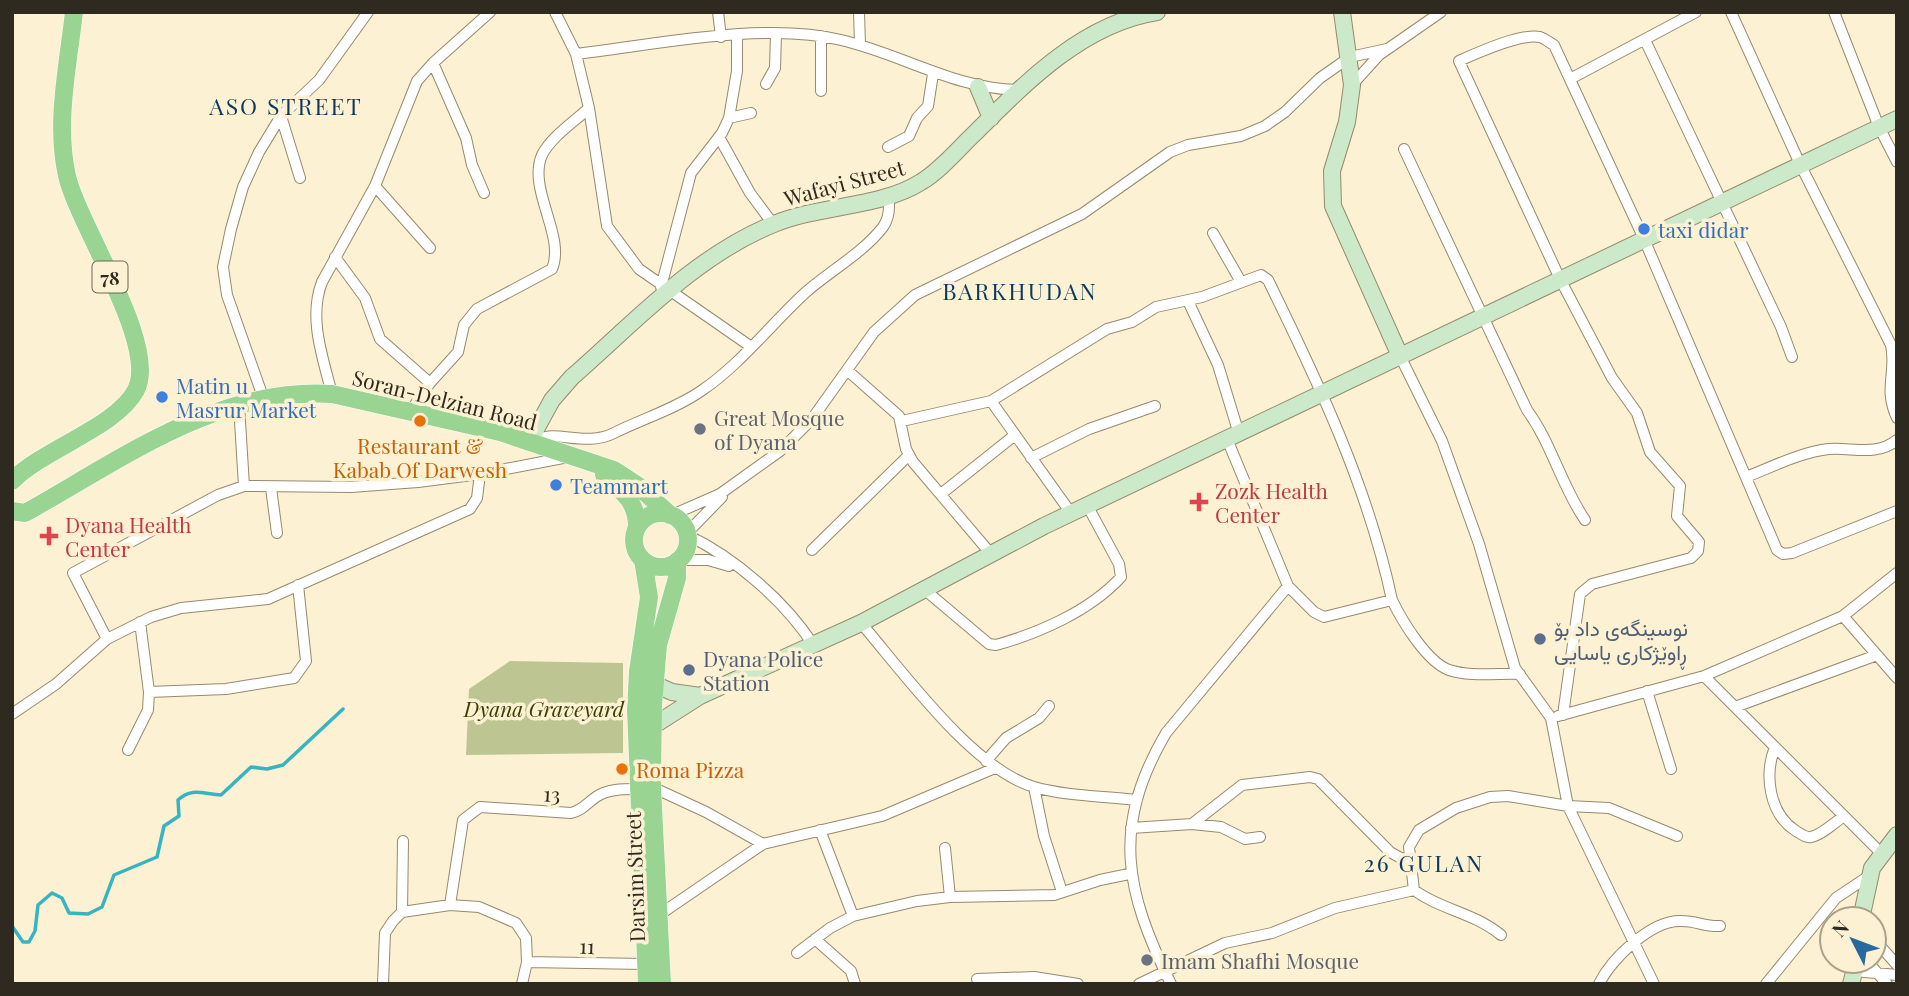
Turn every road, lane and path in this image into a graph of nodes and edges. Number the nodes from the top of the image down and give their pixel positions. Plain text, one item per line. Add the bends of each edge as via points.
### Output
1 (74, 12) edge
2 (368, 12) edge
3 (490, 12) edge
4 (555, 12) edge
5 (718, 12) edge
6 (859, 12) edge
7 (1157, 12) edge
8 (1342, 12) edge
9 (1441, 12) edge
10 (1696, 12) edge
11 (1731, 12) edge
12 (1834, 12) edge
13 (1109, 19) edge
14 (776, 34) junction
15 (737, 36) junction
16 (821, 36) junction
17 (721, 37) junction
18 (1645, 40) junction
19 (860, 45) junction
20 (1387, 49) junction
21 (576, 54) junction
22 (1350, 57) junction
23 (433, 63) junction
24 (933, 74) junction
25 (1570, 79) junction
26 (766, 84) dead end
27 (1352, 85) junction
28 (978, 87) junction
29 (1022, 90) junction
30 (821, 91) dead end
31 (589, 108) junction
32 (751, 113) dead end
33 (281, 116) junction
34 (729, 118) junction
35 (990, 118) junction
36 (1897, 119) edge
37 (1879, 127) junction
38 (719, 137) junction
39 (888, 147) dead end
40 (1404, 149) dead end
41 (1897, 162) edge
42 (1800, 164) junction
43 (300, 178) dead end
44 (375, 186) junction
45 (484, 193) dead end
46 (888, 196) junction
47 (1721, 201) junction
48 (773, 224) junction
49 (1213, 233) dead end
50 (1644, 239) junction
51 (430, 248) dead end
52 (335, 257) junction
53 (1560, 279) junction
54 (1241, 282) junction
55 (665, 290) junction
56 (1188, 301) junction
57 (1482, 316) junction
58 (750, 346) junction
59 (1400, 356) junction
60 (1791, 357) dead end
61 (847, 370) junction
62 (430, 383) junction
63 (1321, 393) junction
64 (332, 394) junction
65 (263, 397) junction
66 (991, 401) junction
67 (239, 405) junction
68 (1155, 406) dead end
69 (410, 412) junction
70 (1897, 418) edge
71 (902, 421) junction
72 (1016, 435) junction
73 (1233, 437) junction
74 (1897, 440) edge
75 (532, 443) junction
76 (909, 455) junction
77 (568, 457) junction
78 (1031, 458) junction
79 (597, 467) junction
80 (480, 474) junction
81 (1746, 477) junction
82 (12, 481) edge
83 (244, 486) junction
84 (271, 488) junction
85 (731, 488) junction
86 (941, 494) junction
87 (1087, 505) junction
88 (1897, 511) edge
89 (1071, 513) junction
90 (671, 515) junction
91 (17, 516) edge
92 (1585, 520) dead end
93 (637, 527) junction
94 (277, 533) dead end
95 (687, 534) junction
96 (812, 550) dead end
97 (991, 554) junction
98 (643, 560) junction
99 (677, 561) junction
100 (737, 569) junction
101 (1897, 573) edge
102 (298, 585) junction
103 (1288, 586) junction
104 (925, 590) junction
105 (1392, 600) junction
106 (1843, 616) junction
107 (140, 622) junction
108 (861, 623) junction
109 (107, 639) junction
110 (814, 646) junction
111 (1877, 655) junction
112 (1520, 674) junction
113 (1704, 676) junction
114 (1897, 678) edge
115 (654, 684) junction
116 (1647, 691) junction
117 (149, 692) junction
118 (700, 696) junction
119 (1049, 706) dead end
120 (1735, 707) junction
121 (12, 714) edge
122 (1557, 717) junction
123 (653, 726) junction
124 (1775, 747) junction
125 (128, 750) dead end
126 (991, 765) junction
127 (1671, 769) dead end
128 (1034, 787) junction
129 (645, 788) junction
130 (1135, 800) junction
131 (1568, 806) junction
132 (1844, 816) junction
133 (1192, 824) junction
134 (1131, 828) junction
135 (820, 830) junction
136 (1897, 835) edge
137 (1677, 836) dead end
138 (1259, 837) dead end
139 (403, 841) dead end
140 (763, 844) junction
141 (945, 848) dead end
142 (1882, 854) junction
143 (1408, 862) junction
144 (1129, 874) junction
145 (1869, 876) junction
146 (1414, 890) junction
147 (1062, 892) junction
148 (950, 898) junction
149 (450, 905) junction
150 (1864, 905) edge
151 (401, 912) junction
152 (659, 915) junction
153 (853, 916) junction
154 (1720, 926) dead end
155 (1502, 935) dead end
156 (815, 939) junction
157 (1634, 943) junction
158 (797, 953) dead end
159 (527, 962) junction
160 (645, 964) junction
161 (1164, 970) junction
162 (1897, 975) edge
163 (1034, 976) junction
164 (977, 979) dead end
165 (1884, 980) edge
166 (383, 984) edge
167 (522, 984) edge
168 (646, 984) edge
169 (662, 984) edge
170 (855, 984) edge
171 (1021, 984) edge
172 (1078, 984) edge
173 (1139, 984) edge
174 (1171, 984) edge
175 (1598, 984) edge
176 (1654, 984) edge
177 (1766, 984) edge

1 - 82 main road, 78 via 61,136 67,177 134,333 140,380 135,392 111,415 34,462
2 - 33 street via 319,80
3 - 23 street
4 - 21 street
5 - 17 street
6 - 19 street
7 - 13 street, Wafayi Street
8 - 22 street
9 - 20 street
10 - 18 street
11 - 42 street
12 - 37 street
13 - 29 street, Wafayi Street
14 - 15 street
14 - 16 street
14 - 26 street via 775,68
15 - 17 street
15 - 34 street
16 - 19 street
16 - 30 street
17 - 21 street
18 - 25 street
18 - 47 street
19 - 24 street
20 - 22 street
20 - 27 street
21 - 31 street
22 - 27 street
22 - 61 street via 1265,126 1170,152 1082,214 915,295 883,321
23 - 44 street via 417,81
23 - 45 street
24 - 28 street
24 - 39 street via 928,107 906,139
25 - 50 street
25 - 53 street via 1554,45 1540,37 1487,48 1459,61
27 - 59 street via 1347,122 1332,171 1334,206
28 - 29 street
28 - 35 street
29 - 35 street, Wafayi Street
31 - 55 street via 607,226 639,269
31 - 62 street via 550,144 540,163 555,247 552,269 477,309 464,324 458,352
32 - 34 street
33 - 43 street
33 - 65 street via 243,187 223,267 227,295
34 - 38 street
35 - 46 street, Wafayi Street via 931,176
36 - 37 street
37 - 41 street
37 - 42 street
38 - 48 street
38 - 55 street via 691,173
40 - 57 street
42 - 47 street
42 - 70 street via 1891,345 1894,356 1888,386
44 - 51 street
44 - 52 street
46 - 48 street, Wafayi Street via 811,211
46 - 58 street via 889,214 881,229
47 - 50 street
47 - 60 street
48 - 55 street, Wafayi Street via 717,254
49 - 54 street
50 - 53 street
50 - 81 street
52 - 62 street via 365,298 380,339
52 - 64 street via 315,298
53 - 57 street
53 - 122 street via 1612,378 1637,413 1650,452 1676,478 1680,486 1676,516 1699,542 1691,558 1592,584 1580,594
54 - 56 street
54 - 63 street via 1257,274 1268,280
55 - 58 street
55 - 75 street, Wafayi Street via 562,388
56 - 66 street via 1156,307 1132,322 1098,333
56 - 73 street via 1218,365
57 - 59 street
57 - 92 street
58 - 75 street via 697,394 608,436 581,441 549,434
59 - 63 street
59 - 112 street via 1442,441
61 - 71 street
61 - 85 street via 797,436
62 - 69 street
63 - 73 street
63 - 105 street via 1366,498
64 - 65 main road, Soran-Delzian Road
64 - 69 main road, Soran-Delzian Road
65 - 67 main road, Soran-Delzian Road
66 - 71 street
66 - 72 street
67 - 83 street
67 - 91 main road, Soran-Delzian Road via 172,431
68 - 78 street via 1089,429
69 - 75 main road, Soran-Delzian Road
71 - 76 street
72 - 78 street
72 - 86 street
73 - 87 street
73 - 103 street
74 - 81 street via 1860,453 1830,449
75 - 77 main road, Soran-Delzian Road
76 - 86 street
76 - 96 street
77 - 79 main road, Soran-Delzian Road
77 - 80 street
78 - 89 street
79 - 90 main road, Soran-Delzian Road via 625,477
79 - 93 main road, Soran-Delzian Road via 629,498
80 - 84 street via 351,487
80 - 102 street via 477,498 470,509
81 - 88 street via 1777,550 1783,554
83 - 84 street
83 - 109 street via 218,495 73,573
84 - 94 street
85 - 90 street
85 - 95 street
86 - 97 street
87 - 89 street
87 - 104 street via 1121,577 1068,617 996,645
89 - 97 street
90 - 93 main road via 651,515
90 - 95 main road
93 - 98 main road via 634,541
95 - 99 main road via 686,549
95 - 100 street
97 - 104 street
98 - 99 main road via 660,566
98 - 129 main road via 649,597 638,671
99 - 100 street via 708,560
99 - 115 main road, Darsim Street via 677,578 662,622
100 - 110 street via 777,598
101 - 106 street
102 - 107 street via 268,599 181,608
102 - 117 street via 306,661 295,678 226,689
103 - 105 street via 1324,617
103 - 130 street via 1166,733
104 - 108 street
105 - 112 street via 1436,663 1451,671
106 - 111 street
106 - 113 street
107 - 109 street
107 - 117 street
108 - 110 street
108 - 126 street
109 - 121 street via 56,684
110 - 118 street
111 - 114 street
111 - 120 street
112 - 122 street
113 - 116 street
113 - 120 street
115 - 118 street
115 - 123 main road, Darsim Street
116 - 122 street
116 - 127 street
117 - 125 street via 148,710
118 - 123 street
119 - 126 street via 1006,738
120 - 124 street
122 - 131 street
123 - 129 main road, Darsim Street
124 - 132 street
124 - 132 street via 1769,764 1774,806 1790,827 1812,837
126 - 128 street
126 - 135 street via 882,816
128 - 130 street
128 - 147 street
129 - 140 street via 695,806
129 - 149 street, 13 via 613,790 571,813 480,807 463,820
129 - 152 main road, Darsim Street
129 - 160 main road
130 - 134 street
131 - 137 street via 1609,808
131 - 143 street via 1508,796 1456,808 1419,830 1409,847
131 - 157 street
132 - 142 street
133 - 134 street
133 - 138 street via 1221,827 1245,839
133 - 143 street via 1242,785 1310,777 1318,779 1390,852
134 - 144 street
135 - 140 street
135 - 153 street
136 - 142 street
139 - 151 street
140 - 152 street
141 - 148 street
142 - 145 street
143 - 146 street
144 - 147 street
144 - 161 street via 1142,920
145 - 150 street
145 - 177 street via 1836,898
146 - 155 street via 1429,901 1462,910
146 - 161 street via 1335,908 1272,933 1226,943
147 - 148 street
148 - 153 street
149 - 151 street
149 - 159 street via 479,907 516,923 526,938
151 - 166 street via 386,933
152 - 169 main road, Darsim Street
153 - 156 street
154 - 157 street via 1669,922
156 - 158 street
156 - 170 street via 851,971
157 - 175 street via 1606,967
157 - 176 street
159 - 160 street, 11
159 - 167 street
160 - 168 main road
161 - 173 street
161 - 174 street
162 - 165 street
163 - 164 street
163 - 171 street
163 - 172 street

